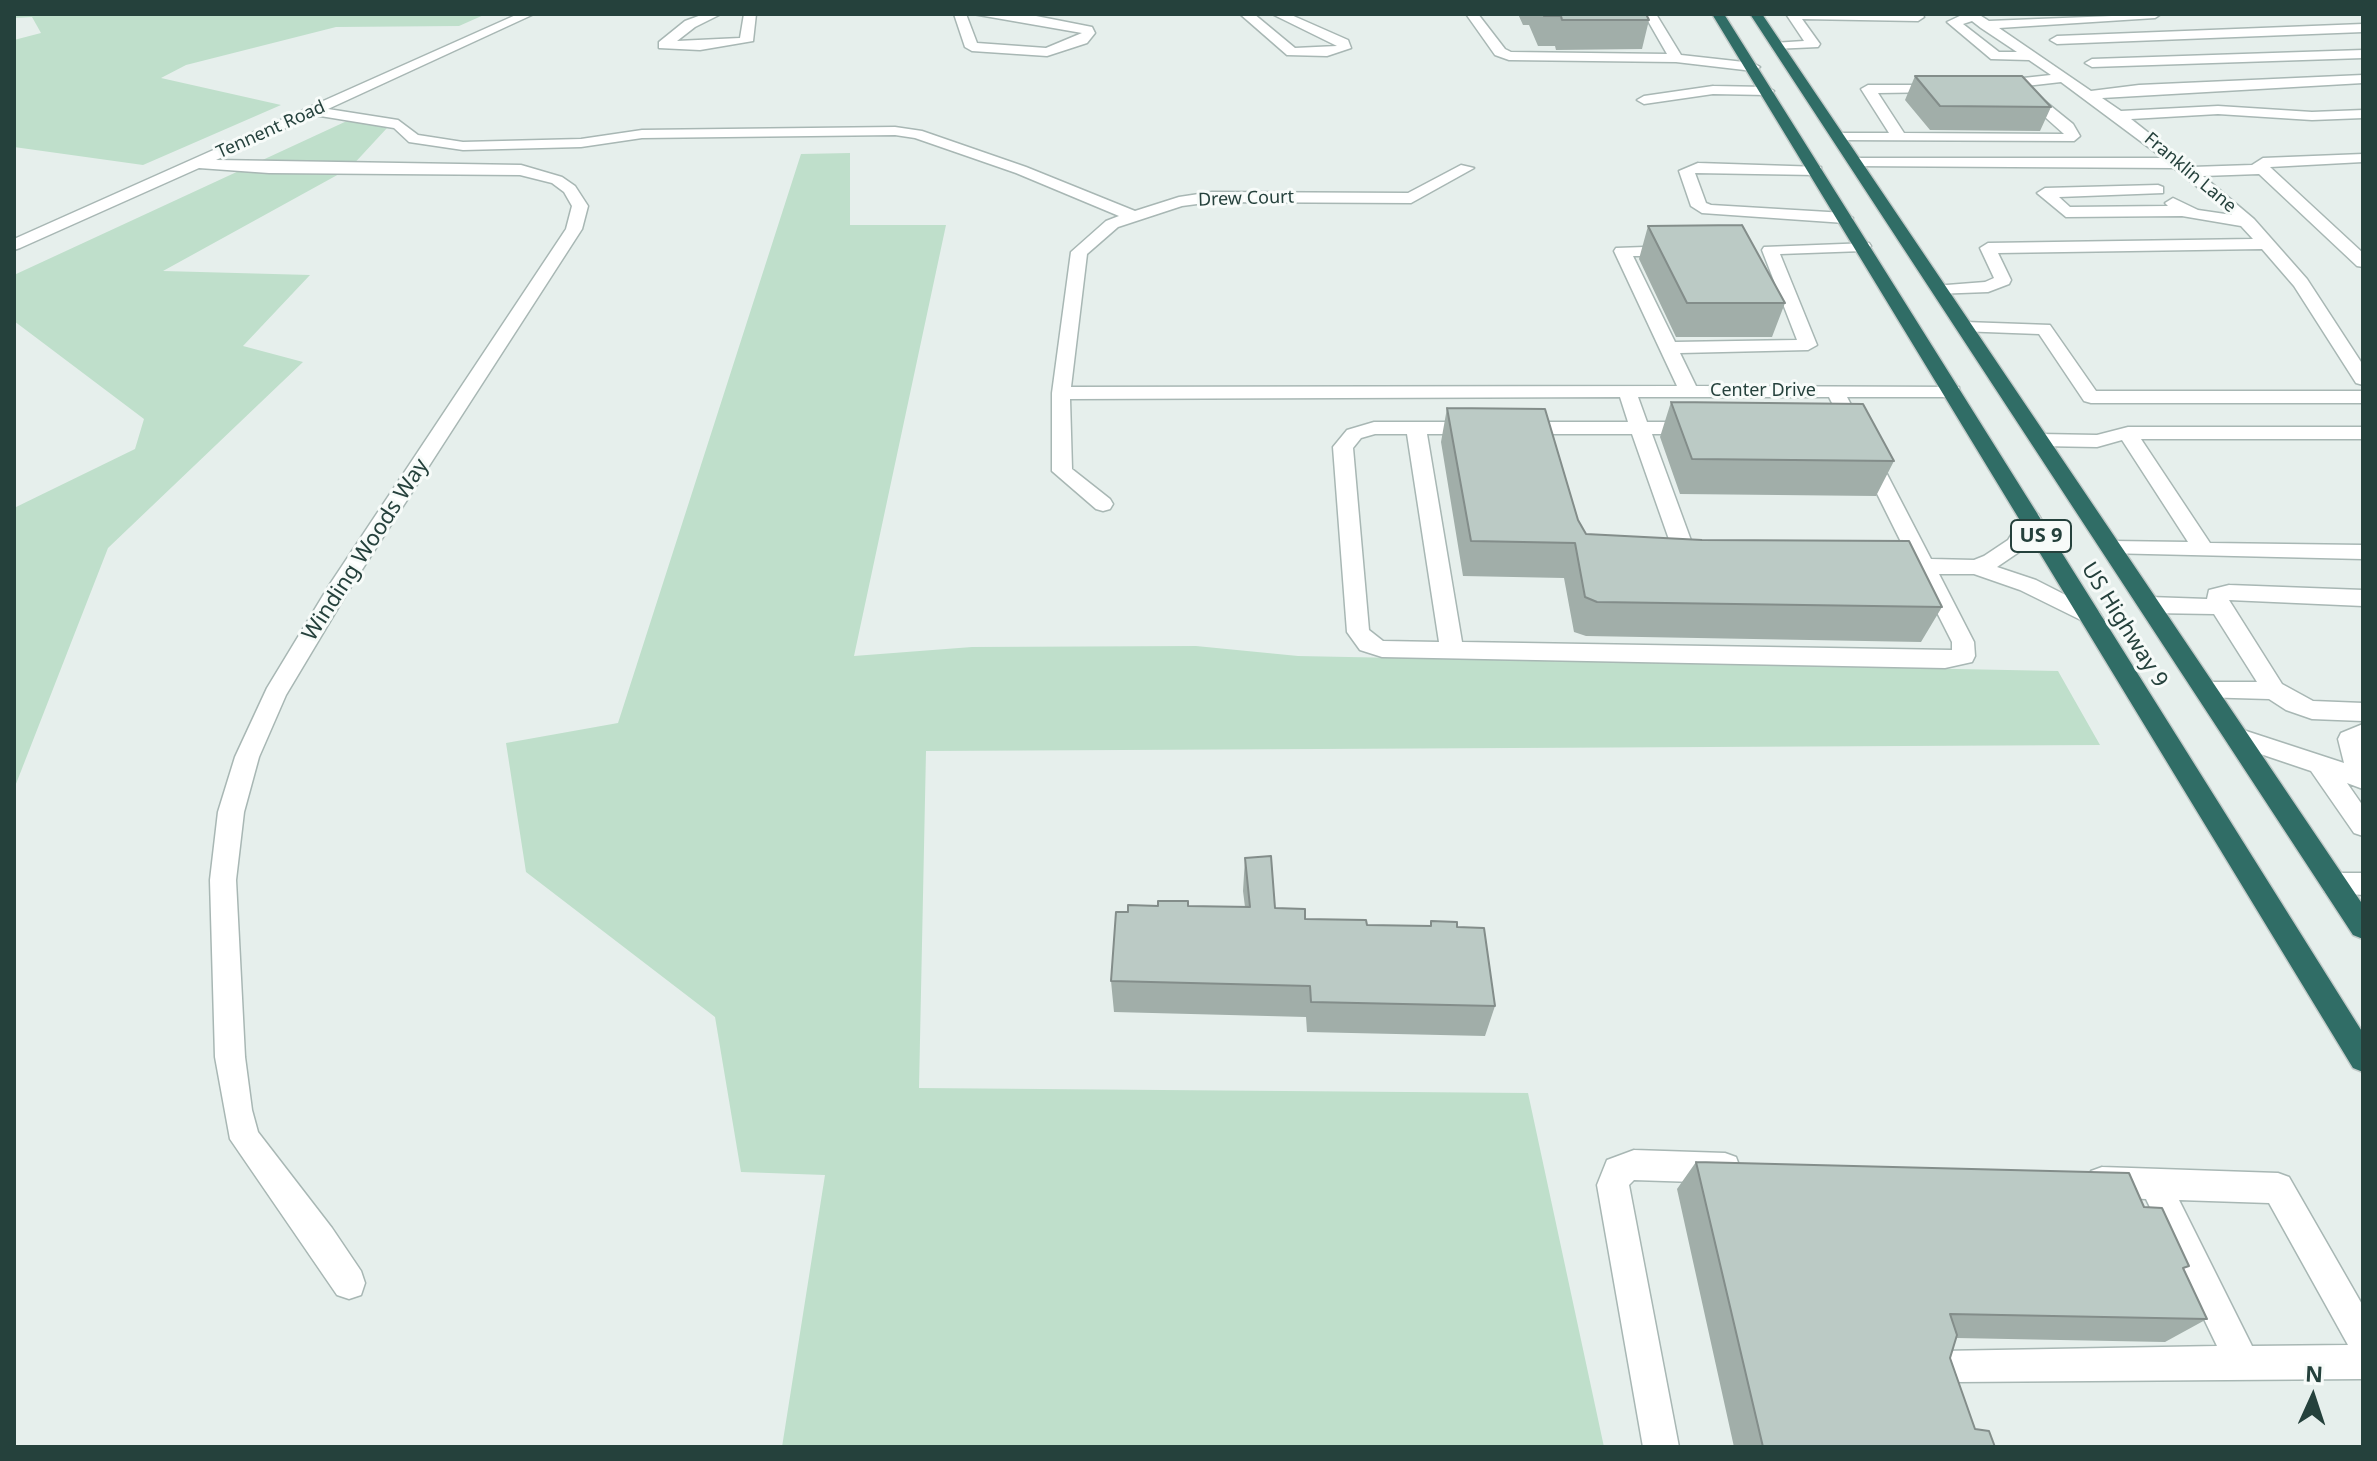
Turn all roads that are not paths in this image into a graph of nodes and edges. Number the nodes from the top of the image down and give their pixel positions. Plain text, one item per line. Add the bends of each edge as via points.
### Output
1 (528, 14) edge
2 (715, 14) edge
3 (750, 14) edge
4 (960, 14) edge
5 (979, 14) edge
6 (1246, 14) edge
7 (1278, 14) edge
8 (1472, 14) edge
9 (1650, 14) edge
10 (1718, 14) edge
11 (1756, 14) edge
12 (1794, 14) edge
13 (2155, 14) edge
14 (2307, 14) edge
15 (1931, 17) edge
16 (1977, 19) edge
17 (2029, 21) junction
18 (2363, 28) edge
19 (2335, 29) junction
20 (2057, 40) junction
21 (2363, 45) edge
22 (1778, 46) junction
23 (2363, 54) edge
24 (2033, 56) junction
25 (1676, 58) junction
26 (2092, 63) junction
27 (1753, 67) junction
28 (2065, 78) junction
29 (2363, 79) edge
30 (1954, 87) edge
31 (2135, 90) junction
32 (1767, 91) junction
33 (2089, 95) junction
34 (1644, 100) dead end
35 (313, 111) junction
36 (2363, 114) edge
37 (2118, 115) junction
38 (1839, 137) junction
39 (1899, 137) junction
40 (2363, 158) edge
41 (198, 163) junction
42 (1856, 163) junction
43 (2131, 163) junction
44 (1466, 168) dead end
45 (2186, 168) junction
46 (2263, 169) junction
47 (1816, 170) junction
48 (2158, 190) junction
49 (2183, 211) junction
50 (1132, 216) junction
51 (1845, 218) junction
52 (2248, 222) junction
53 (2269, 244) junction
54 (14, 245) edge
55 (1863, 246) junction
56 (1696, 251) edge
57 (2363, 262) edge
58 (1940, 290) junction
59 (1965, 327) junction
60 (1669, 348) junction
61 (2363, 379) edge
62 (1689, 391) junction
63 (1835, 391) junction
64 (1952, 391) junction
65 (1627, 392) junction
66 (1061, 393) junction
67 (2363, 397) edge
68 (1416, 428) junction
69 (1545, 428) junction
70 (1640, 428) junction
71 (1717, 428) edge
72 (1824, 428) edge
73 (1855, 428) junction
74 (2128, 433) junction
75 (2363, 433) edge
76 (2040, 440) junction
77 (1553, 456) edge
78 (1103, 504) dead end
79 (2031, 519) junction
80 (2112, 548) junction
81 (2204, 549) junction
82 (2363, 552) edge
83 (1660, 564) edge
84 (1894, 566) edge
85 (1926, 566) junction
86 (1975, 567) junction
87 (2363, 598) edge
88 (2150, 605) junction
89 (2221, 607) junction
90 (2091, 617) junction
91 (1452, 650) junction
92 (2274, 690) junction
93 (2207, 691) junction
94 (2363, 712) edge
95 (2363, 733) edge
96 (2237, 737) junction
97 (2320, 765) junction
98 (2361, 779) edge
99 (2363, 826) edge
100 (2334, 884) junction
101 (2363, 884) edge
102 (2363, 927) edge
103 (2363, 1059) edge
104 (1760, 1169) edge
105 (2076, 1181) edge
106 (2155, 1184) junction
107 (349, 1283) dead end
108 (2363, 1339) edge
109 (2363, 1362) edge
110 (2243, 1363) junction
111 (1661, 1447) edge
112 (1962, 1447) edge

1 - 35 street, Tennent Road
2 - 3 street via 690,24 664,45 746,41
4 - 5 street via 972,47 1047,52 1089,33
6 - 7 street via 1292,52 1344,48
8 - 25 street via 1500,52 1509,56
9 - 25 street
10 - 27 highway, US Highway 9 / US 9
11 - 22 highway, US Highway 9 / US 9
12 - 15 street
12 - 22 street via 1813,44
13 - 17 street
14 - 19 street
15 - 16 street
15 - 24 street via 1996,56
16 - 17 street
16 - 24 street, Franklin Lane
17 - 20 street
18 - 19 street
19 - 20 street
19 - 21 street
20 - 26 street
22 - 38 highway, US Highway 9 / US 9
23 - 26 street
24 - 28 street, Franklin Lane
25 - 27 street
26 - 31 street
27 - 32 highway, US Highway 9 / US 9
28 - 33 street, Franklin Lane
28 - 39 street via 2006,83 2068,127 2073,136 2063,140
29 - 31 street
30 - 39 street via 1868,89
31 - 33 street
32 - 34 street via 1713,90
32 - 47 highway, US Highway 9 / US 9
33 - 37 street, Franklin Lane
35 - 41 street, Tennent Road
35 - 50 street via 398,124 414,139 463,146 581,143 642,134 895,131 1021,170
36 - 37 street via 2218,110
37 - 45 street, Franklin Lane
38 - 39 street
38 - 42 highway, US Highway 9 / US 9
40 - 46 street via 2259,164
41 - 54 street, Tennent Road
41 - 107 street, Winding Woods Way via 521,170 557,180 580,206 574,229 275,694 247,757 231,812 223,880 237,1110 245,1139
42 - 43 street
42 - 58 highway, US Highway 9 / US 9
43 - 45 street
43 - 48 street
44 - 50 street, Drew Court via 1411,198 1212,197
45 - 46 street
45 - 52 street, Franklin Lane
46 - 57 street
47 - 51 highway, US Highway 9 / US 9
47 - 51 street via 1687,171 1699,206 1708,210
48 - 49 street
48 - 49 street via 2045,193 2066,212
49 - 52 street
50 - 66 street, Drew Court via 1112,224 1079,252
51 - 55 highway, US Highway 9 / US 9
52 - 53 street, Franklin Lane
53 - 58 street via 1988,248 2003,280 1988,287
53 - 61 street, Franklin Lane via 2315,303
55 - 60 street via 1762,250 1808,345
55 - 64 highway, US Highway 9 / US 9
56 - 60 street via 1622,251
58 - 59 highway, US Highway 9 / US 9
59 - 67 street via 2044,329 2091,397
59 - 76 highway, US Highway 9 / US 9
60 - 62 street
62 - 63 street, Center Drive
62 - 65 street, Center Drive
63 - 64 street, Center Drive
63 - 73 street
64 - 79 highway, US Highway 9 / US 9
65 - 66 street, Center Drive
65 - 70 street
66 - 78 street, Drew Court via 1062,471
68 - 69 street
68 - 91 street
68 - 91 street via 1374,428 1354,434 1343,447 1358,632 1368,644 1382,649
69 - 70 street
69 - 77 street
70 - 71 street
70 - 83 street via 1697,565
72 - 73 street
73 - 85 street
74 - 75 street
74 - 76 street via 2097,441
74 - 81 street
76 - 80 highway, US Highway 9 / US 9
79 - 86 street via 2015,545
79 - 90 highway, US Highway 9 / US 9
80 - 81 street
80 - 88 highway, US Highway 9 / US 9
81 - 82 street
84 - 85 street
85 - 86 street
85 - 91 street via 1963,642 1964,656 1945,660
86 - 90 street via 2028,585
87 - 89 street via 2229,592 2217,595
88 - 89 street
88 - 93 highway, US Highway 9 / US 9
89 - 92 street
90 - 103 highway, US Highway 9 / US 9
92 - 93 street
92 - 94 street via 2312,710
93 - 96 highway, US Highway 9 / US 9
95 - 98 street via 2350,739
96 - 97 street
96 - 100 highway, US Highway 9 / US 9
97 - 98 street
97 - 99 street
100 - 101 street
100 - 102 highway, US Highway 9 / US 9
104 - 111 street via 1634,1165 1618,1171 1613,1185
105 - 106 street
106 - 108 street via 2278,1188
106 - 110 street
109 - 110 street
110 - 112 street via 1941,1368 1938,1379

